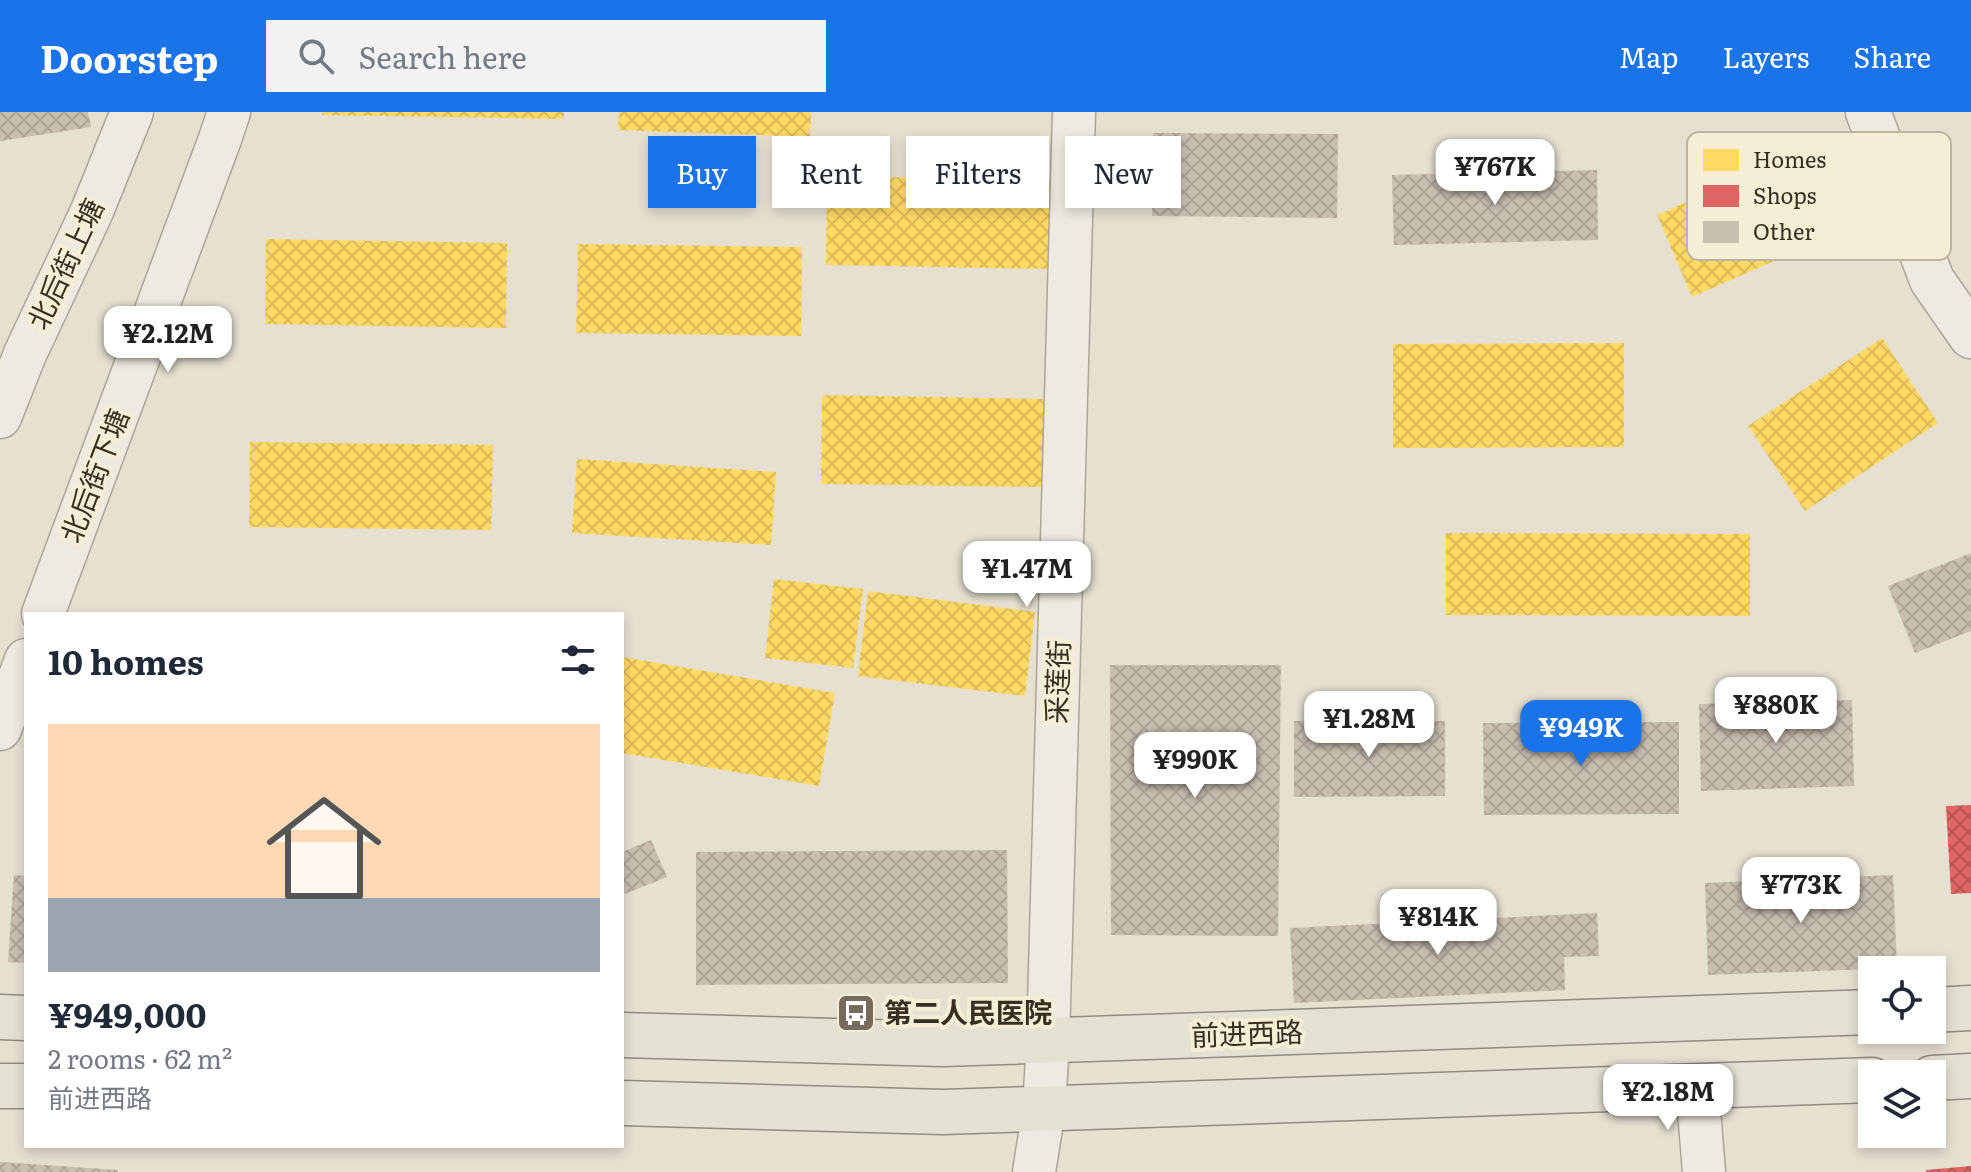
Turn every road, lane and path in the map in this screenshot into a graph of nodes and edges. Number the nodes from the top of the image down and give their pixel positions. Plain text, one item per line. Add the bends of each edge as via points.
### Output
1 (132, 112) edge
2 (229, 112) edge
3 (1074, 112) edge
4 (1868, 112) edge
5 (1876, 132) edge
6 (1924, 260) edge
7 (1971, 336) edge
8 (0, 417) edge
9 (44, 612) edge
10 (24, 665) edge
11 (0, 729) edge
12 (1971, 1008) edge
13 (1946, 1009) edge
14 (1858, 1012) edge
15 (0, 1017) edge
16 (24, 1018) edge
17 (624, 1035) edge
18 (1048, 1041) junction
19 (1971, 1076) edge
20 (1946, 1077) edge
21 (1858, 1080) edge
22 (0, 1086) edge
23 (24, 1086) edge
24 (1697, 1086) junction
25 (624, 1103) edge
26 (1044, 1109) junction
27 (1034, 1172) edge
28 (1704, 1172) edge

1 - 8 street, 北后街上塘
2 - 9 street, 北后街下塘
3 - 18 street, 采莲街
4 - 5 street
6 - 7 street
10 - 11 street
12 - 13 main road
14 - 18 main road, 前进西路
15 - 16 main road
17 - 18 main road, 前进西路 via 943,1044
18 - 26 street, 采莲街
19 - 20 main road
21 - 24 main road
22 - 23 main road
24 - 26 main road
24 - 28 street
25 - 26 main road via 943,1112
26 - 27 street, 采莲街

